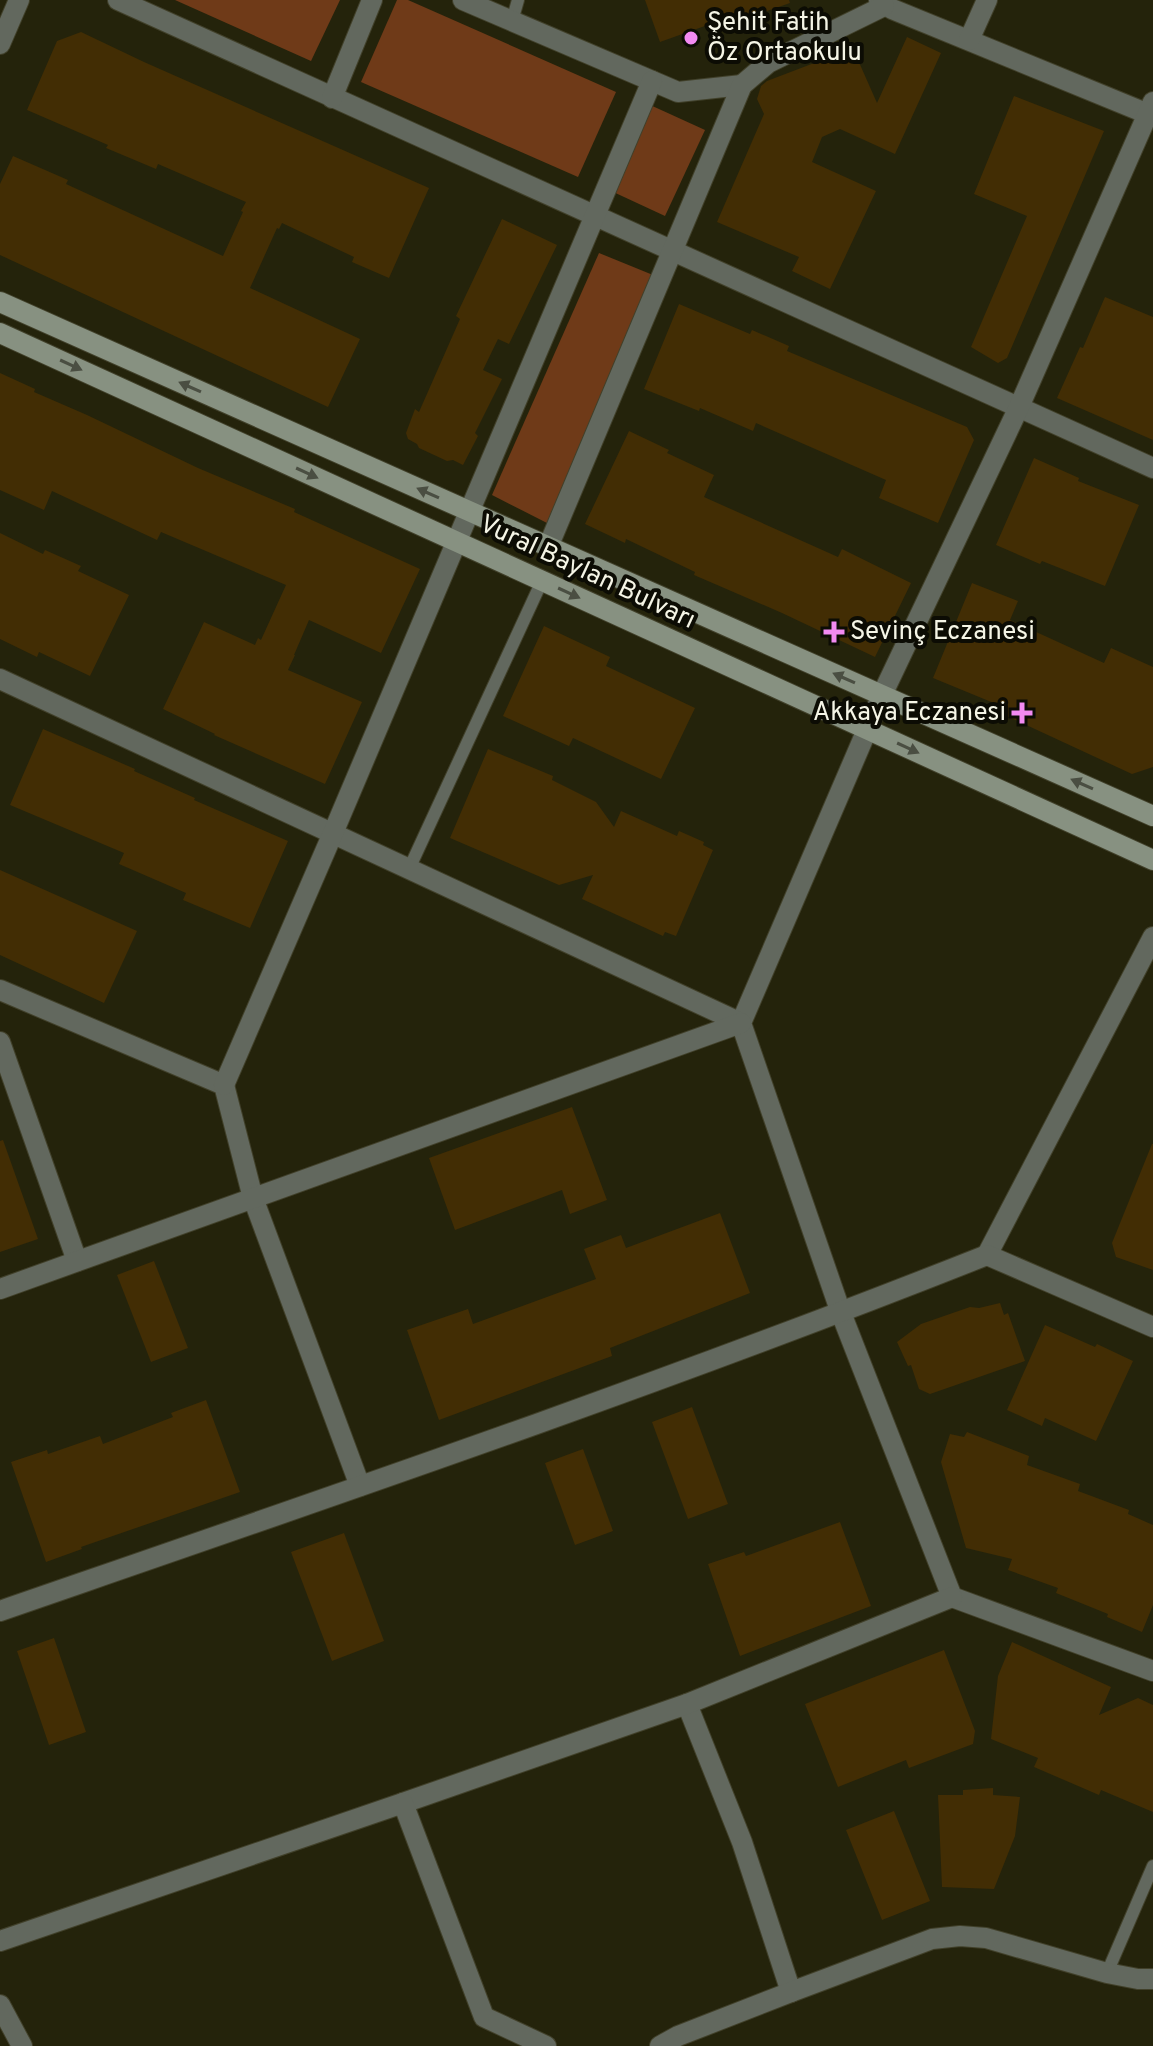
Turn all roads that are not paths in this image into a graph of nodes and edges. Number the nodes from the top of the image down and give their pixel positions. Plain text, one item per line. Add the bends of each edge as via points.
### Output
1 (19, 0) edge
2 (118, 0) edge
3 (372, 0) edge
4 (463, 0) edge
5 (518, 0) edge
6 (987, 0) edge
7 (882, 3) edge
8 (512, 21) junction
9 (969, 40) junction
10 (0, 44) edge
11 (652, 81) junction
12 (742, 85) junction
13 (332, 98) junction
14 (1151, 110) edge
15 (596, 217) junction
16 (673, 252) junction
17 (0, 302) edge
18 (0, 333) edge
19 (1019, 407) junction
20 (1153, 468) edge
21 (468, 511) junction
22 (456, 541) junction
23 (548, 547) junction
24 (542, 581) junction
25 (0, 679) edge
26 (882, 695) junction
27 (868, 730) junction
28 (1153, 816) edge
29 (333, 833) junction
30 (1153, 860) edge
31 (409, 869) junction
32 (1153, 937) edge
33 (0, 990) edge
34 (741, 1023) junction
35 (0, 1042) edge
36 (224, 1085) junction
37 (253, 1198) junction
38 (987, 1255) junction
39 (77, 1261) junction
40 (0, 1289) edge
41 (841, 1313) junction
42 (1153, 1327) edge
43 (360, 1486) junction
44 (952, 1597) junction
45 (0, 1611) edge
46 (1153, 1671) edge
47 (687, 1704) junction
48 (403, 1803) junction
49 (1153, 1866) edge
50 (0, 1941) edge
51 (1107, 1973) junction
52 (1153, 1979) edge
53 (791, 1992) junction
54 (0, 2005) edge
55 (22, 2046) edge
56 (546, 2046) edge
57 (660, 2046) edge

1 - 10 street
2 - 13 street
3 - 13 street
4 - 8 street
5 - 8 lane
6 - 9 street
7 - 9 street
7 - 12 street via 768,63
8 - 11 street
9 - 14 street
11 - 12 street via 678,92
11 - 15 street
12 - 16 street
13 - 15 street
14 - 19 street
15 - 16 street
15 - 21 street
16 - 19 street
16 - 23 street
21 -> 17 main road, Vural Baylan Bulvarı
18 -> 22 main road, Vural Baylan Bulvarı
19 - 20 street
19 - 26 street
21 - 22 street
21 - 23 main road, Vural Baylan Bulvarı
22 - 24 main road, Vural Baylan Bulvarı
22 - 29 street
26 -> 23 main road, Vural Baylan Bulvarı
24 -> 27 main road, Vural Baylan Bulvarı
24 - 31 lane
25 - 29 street
26 - 27 street
28 -> 26 main road, Vural Baylan Bulvarı
27 -> 30 main road, Vural Baylan Bulvarı
27 - 34 street
29 - 31 street
29 - 36 street
31 - 34 street
32 - 38 street
33 - 36 street
34 - 37 street
34 - 41 street
35 - 39 street
36 - 37 street
37 - 39 street
37 - 43 street
38 - 41 street
38 - 42 street
39 - 40 street
41 - 43 street
41 - 44 street
43 - 45 street
44 - 46 street
44 - 47 street
47 - 48 street
47 - 53 street via 742,1842
48 - 50 street
48 - 56 street via 484,2017
49 - 51 lane
51 - 52 street
51 - 53 street via 986,1938 960,1936 932,1939
53 - 57 street
54 - 55 street

